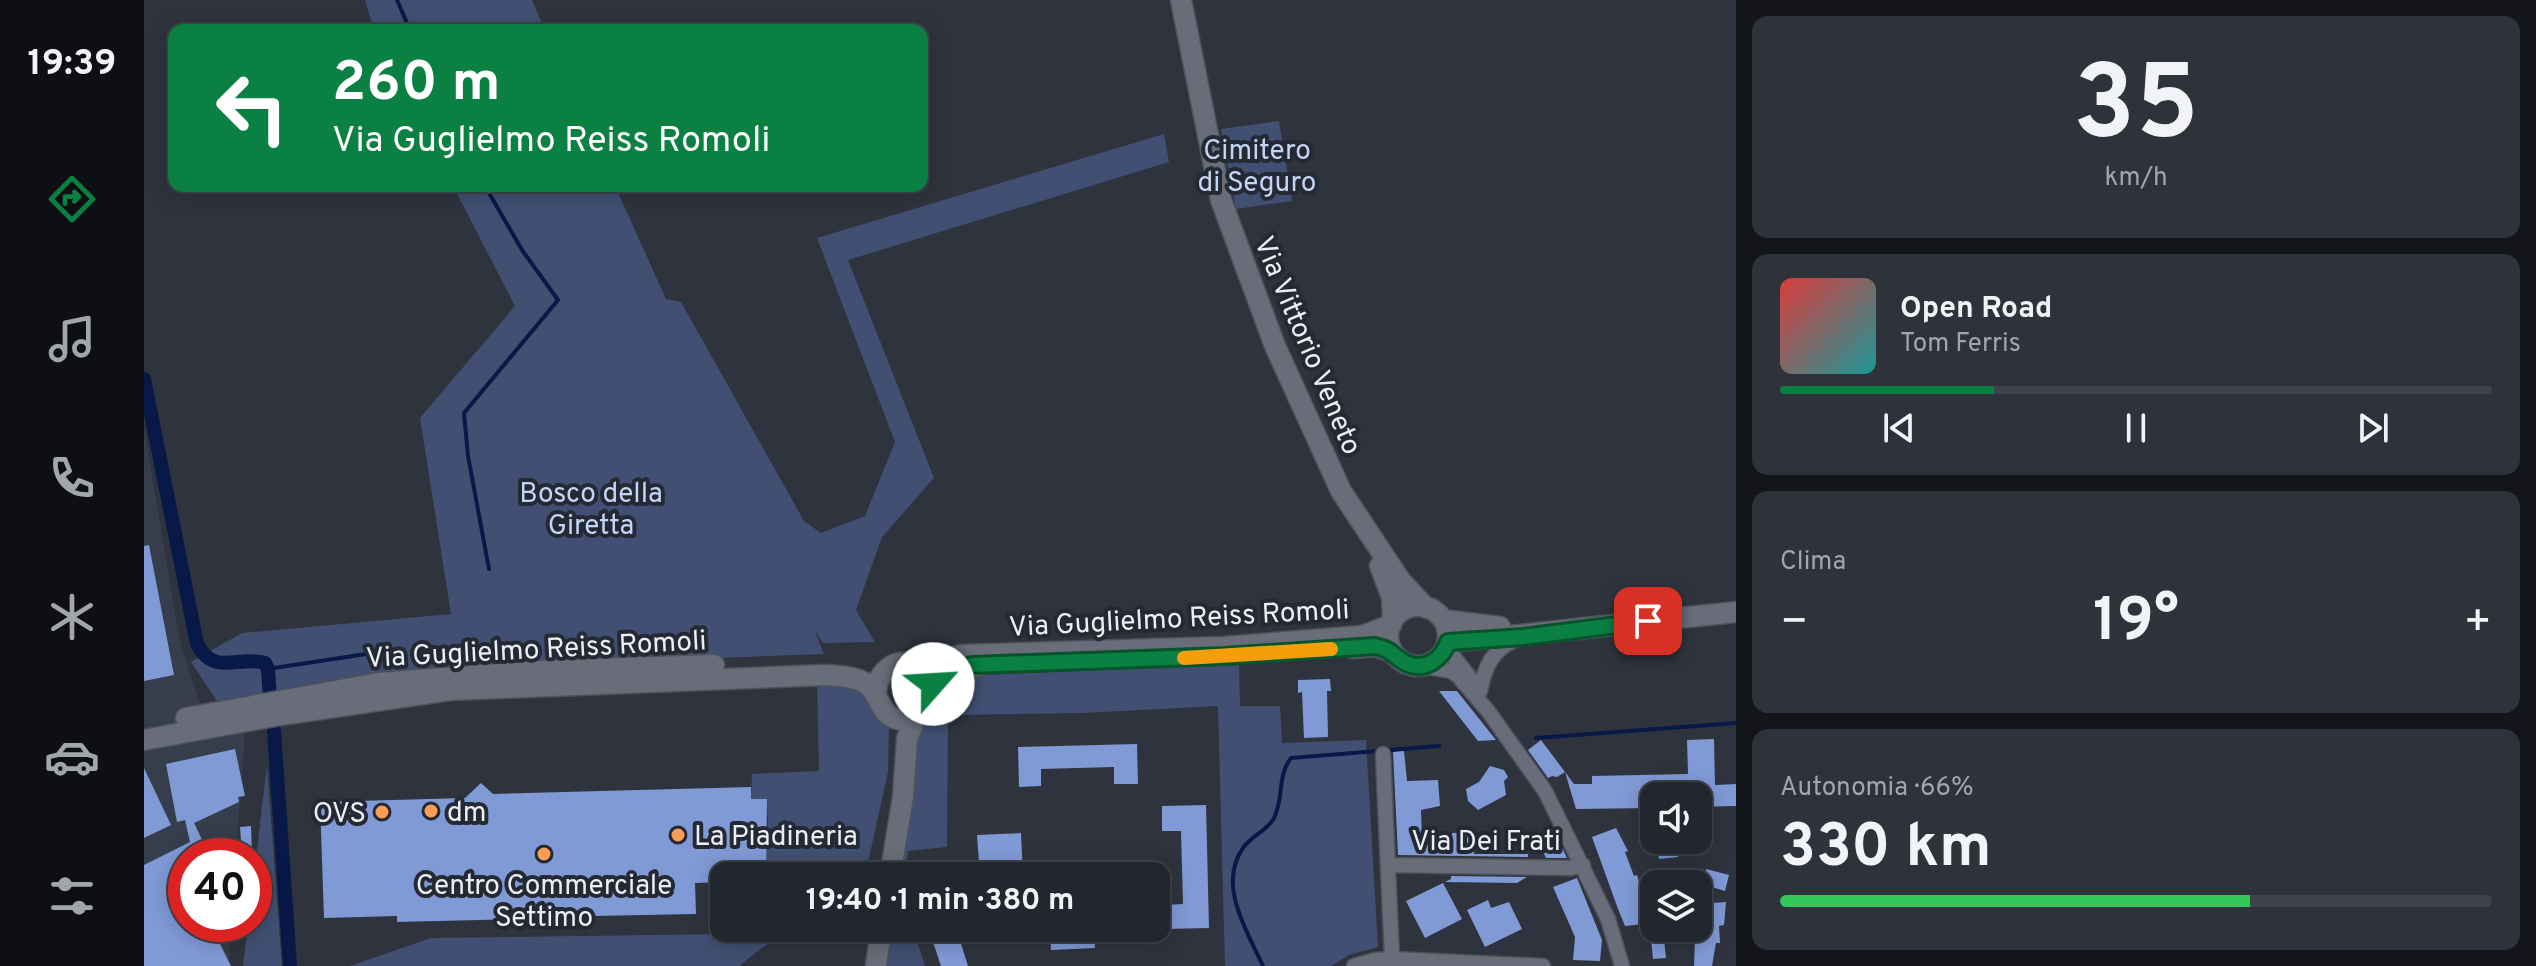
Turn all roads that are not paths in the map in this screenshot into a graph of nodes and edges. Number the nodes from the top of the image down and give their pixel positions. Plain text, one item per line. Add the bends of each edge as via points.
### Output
1 (1181, 0) edge
2 (1358, 519) junction
3 (1426, 608) junction
4 (1736, 612) edge
5 (1443, 620) junction
6 (1392, 623) junction
7 (1559, 630) junction
8 (1523, 637) junction
9 (1447, 644) junction
10 (1393, 652) junction
11 (1423, 666) junction
12 (592, 669) junction
13 (886, 669) junction
14 (927, 675) junction
15 (379, 683) junction
16 (450, 690) junction
17 (1480, 691) junction
18 (876, 696) junction
19 (312, 710) junction
20 (1488, 711) junction
21 (892, 718) junction
22 (915, 719) junction
23 (144, 726) edge
24 (144, 740) edge
25 (1383, 754) dead end
26 (881, 862) edge
27 (892, 862) edge
28 (1389, 865) junction
29 (1577, 866) junction
30 (869, 942) edge
31 (879, 942) edge
32 (1392, 959) junction
33 (866, 966) edge
34 (876, 966) edge
35 (1354, 966) edge
36 (1543, 966) edge
37 (1622, 966) edge

1 - 2 street, Via Vittorio Veneto via 1221,200 1275,346 1326,464
2 - 3 street
2 - 6 street via 1390,586
3 - 5 street
3 - 6 street via 1406,609
4 - 7 street
5 - 7 street
5 - 9 street
6 - 10 street
6 - 14 street, Via Guglielmo Reiss Romoli via 1362,636 1224,647 962,655 940,659
7 - 8 street
8 - 9 street
8 - 17 street via 1495,653
9 - 11 street via 1438,659
9 - 17 street
10 - 11 street via 1407,664
10 - 14 street, Via Guglielmo Reiss Romoli via 1375,646 972,665
11 - 20 street via 1451,671
12 - 13 street, Via Guglielmo Reiss Romoli via 824,662
12 - 15 street, Via Guglielmo Reiss Romoli
12 - 16 street via 458,682
13 - 14 street via 903,662
13 - 18 street
14 - 22 street via 933,701
15 - 19 street via 355,695 319,700
15 - 23 street, Via Guglielmo Reiss Romoli
16 - 18 street, Via Guglielmo Reiss Romoli via 824,675 855,679
16 - 19 street, Via Guglielmo Reiss Romoli
17 - 20 street
18 - 21 street
19 - 24 street, Via Guglielmo Reiss Romoli
20 - 29 street via 1545,791
21 - 22 street
21 - 26 street via 896,772
22 - 27 street via 907,739
25 - 28 street
28 - 29 street, Via Dei Frati
28 - 32 street
29 - 37 street via 1608,919
30 - 33 street
31 - 34 street
32 - 35 street
32 - 36 street

